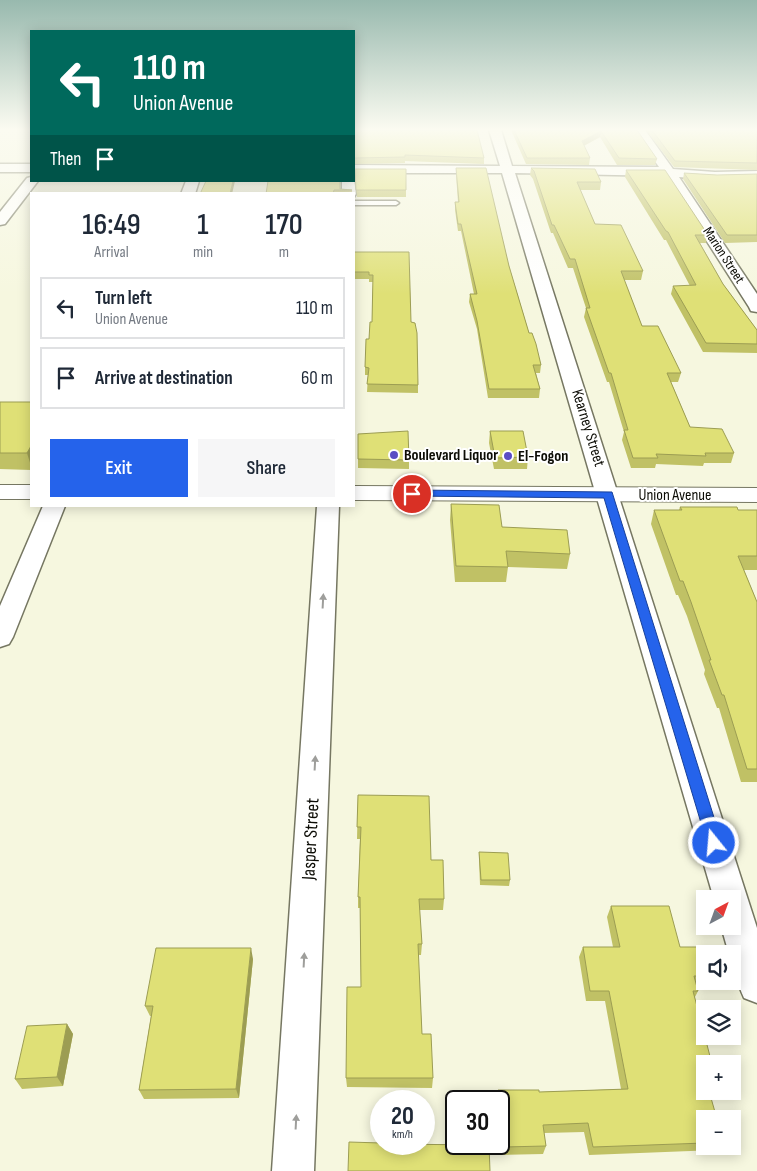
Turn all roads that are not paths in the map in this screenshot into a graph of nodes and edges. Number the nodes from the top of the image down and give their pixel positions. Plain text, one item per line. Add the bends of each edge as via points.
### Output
1 (29, 185) edge
2 (512, 185) edge
3 (679, 185) edge
4 (355, 203) edge
5 (396, 203) dead end
6 (0, 221) edge
7 (750, 285) edge
8 (757, 307) edge
9 (0, 492) edge
10 (30, 492) edge
11 (355, 493) edge
12 (608, 495) junction
13 (757, 495) edge
14 (54, 507) edge
15 (328, 507) edge
16 (0, 637) edge
17 (728, 890) edge
18 (741, 933) edge
19 (757, 985) edge
20 (293, 1171) edge

1 - 6 street
2 - 12 street, Kearney Street
3 - 7 street, Marion Street
4 - 5 lane
7 - 8 street, Marion Street
9 - 10 main road
11 - 12 main road, Union Avenue
12 - 13 main road, Union Avenue
12 - 17 street, Kearney Street
14 - 16 street
20 -> 15 street, Jasper Street
18 - 19 street

